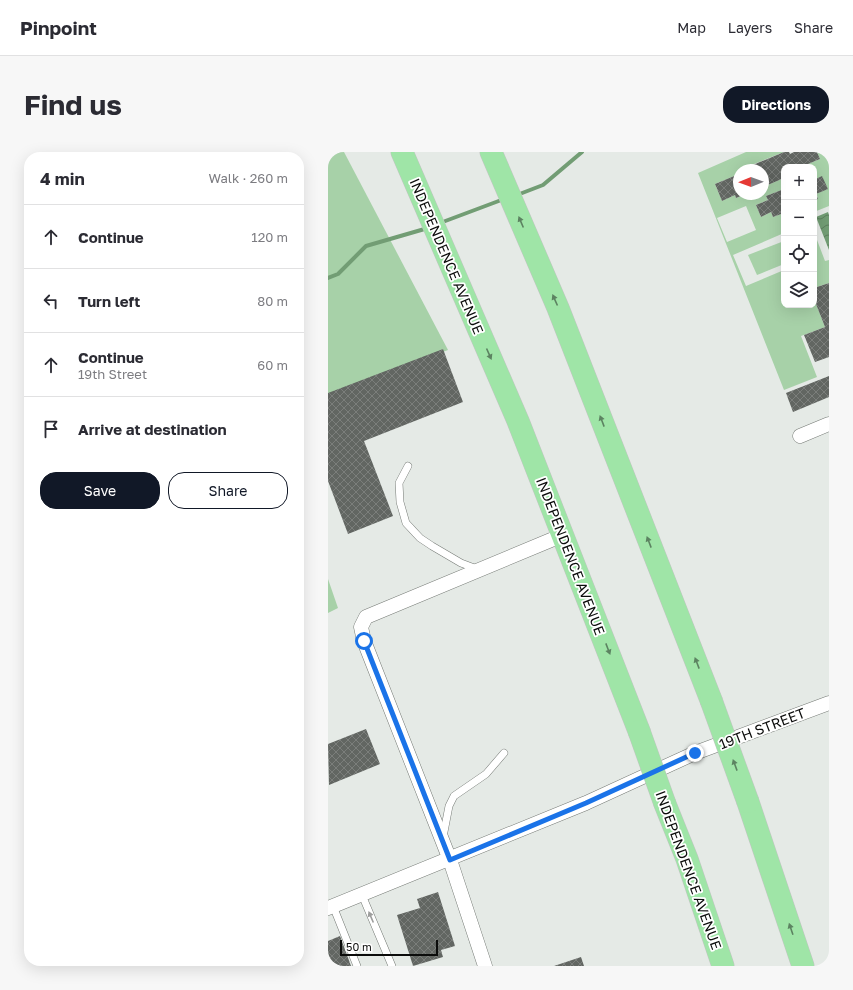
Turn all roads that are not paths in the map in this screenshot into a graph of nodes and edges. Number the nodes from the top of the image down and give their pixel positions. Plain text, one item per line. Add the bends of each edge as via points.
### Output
1 (491, 152) edge
2 (404, 156) edge
3 (829, 424) edge
4 (800, 436) dead end
5 (408, 466) dead end
6 (563, 535) junction
7 (479, 569) junction
8 (829, 703) edge
9 (504, 753) dead end
10 (443, 841) junction
11 (450, 860) junction
12 (362, 895) junction
13 (330, 907) edge
14 (357, 966) edge
15 (392, 966) edge
16 (485, 966) edge
17 (723, 966) edge
18 (803, 966) edge

18 -> 1 main road, bridge via 711,700 558,308
2 -> 6 main road, INDEPENDENCE AVENUE via 518,421
3 - 4 street
5 - 7 lane via 399,483 400,502 406,523 432,546 471,568
6 - 7 street
6 -> 17 main road, INDEPENDENCE AVENUE, bridge via 687,859
7 - 10 street via 366,617 361,627 364,641
8 - 11 street, 19TH STREET via 695,753 586,803
9 - 10 lane via 486,774 454,796 449,806
10 - 11 street
11 - 12 street, 19TH STREET
11 - 16 street
12 - 13 street, 19TH STREET
15 -> 12 lane
13 - 14 lane

